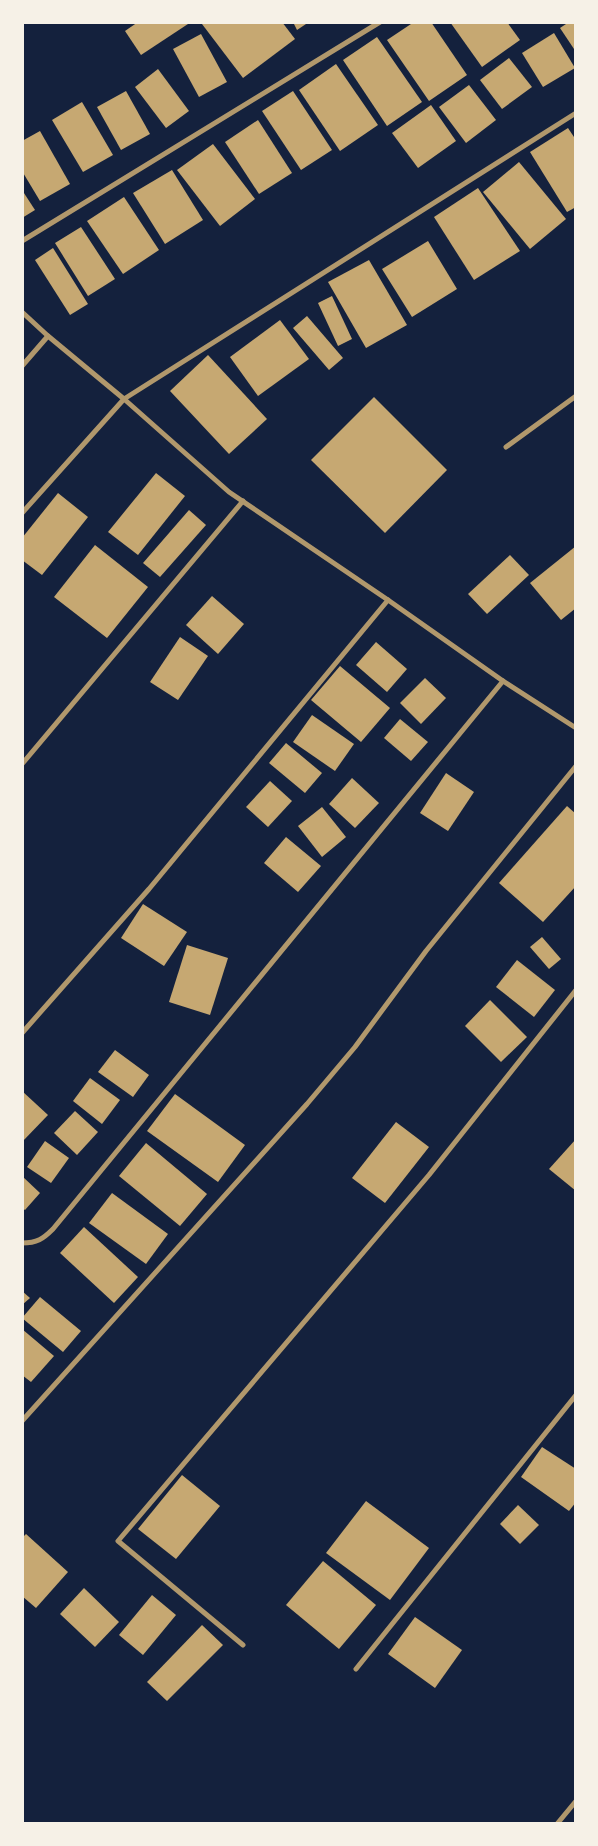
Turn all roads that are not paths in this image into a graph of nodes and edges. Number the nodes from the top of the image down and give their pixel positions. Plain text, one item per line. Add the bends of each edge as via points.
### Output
1 (380, 22) edge
2 (576, 113) edge
3 (22, 241) edge
4 (22, 312) edge
5 (48, 336) junction
6 (22, 366) edge
7 (576, 396) edge
8 (124, 399) junction
9 (506, 447) dead end
10 (243, 501) junction
11 (22, 513) edge
12 (388, 600) junction
13 (503, 681) junction
14 (576, 728) edge
15 (22, 764) edge
16 (576, 766) edge
17 (576, 990) edge
18 (22, 1033) edge
19 (22, 1243) edge
20 (576, 1395) edge
21 (22, 1421) edge
22 (243, 1645) dead end
23 (356, 1669) dead end
24 (576, 1801) edge
25 (557, 1824) edge

1 - 3 street
2 - 8 street
4 - 5 street
5 - 6 street
5 - 8 street
7 - 9 street
8 - 10 street
8 - 11 street
10 - 12 street
10 - 15 street
12 - 13 street
12 - 18 street via 149,889
13 - 14 street
13 - 19 street via 53,1228 42,1240
16 - 21 street via 426,951 343,1061
17 - 22 street via 429,1175 118,1541
20 - 23 street
24 - 25 street

